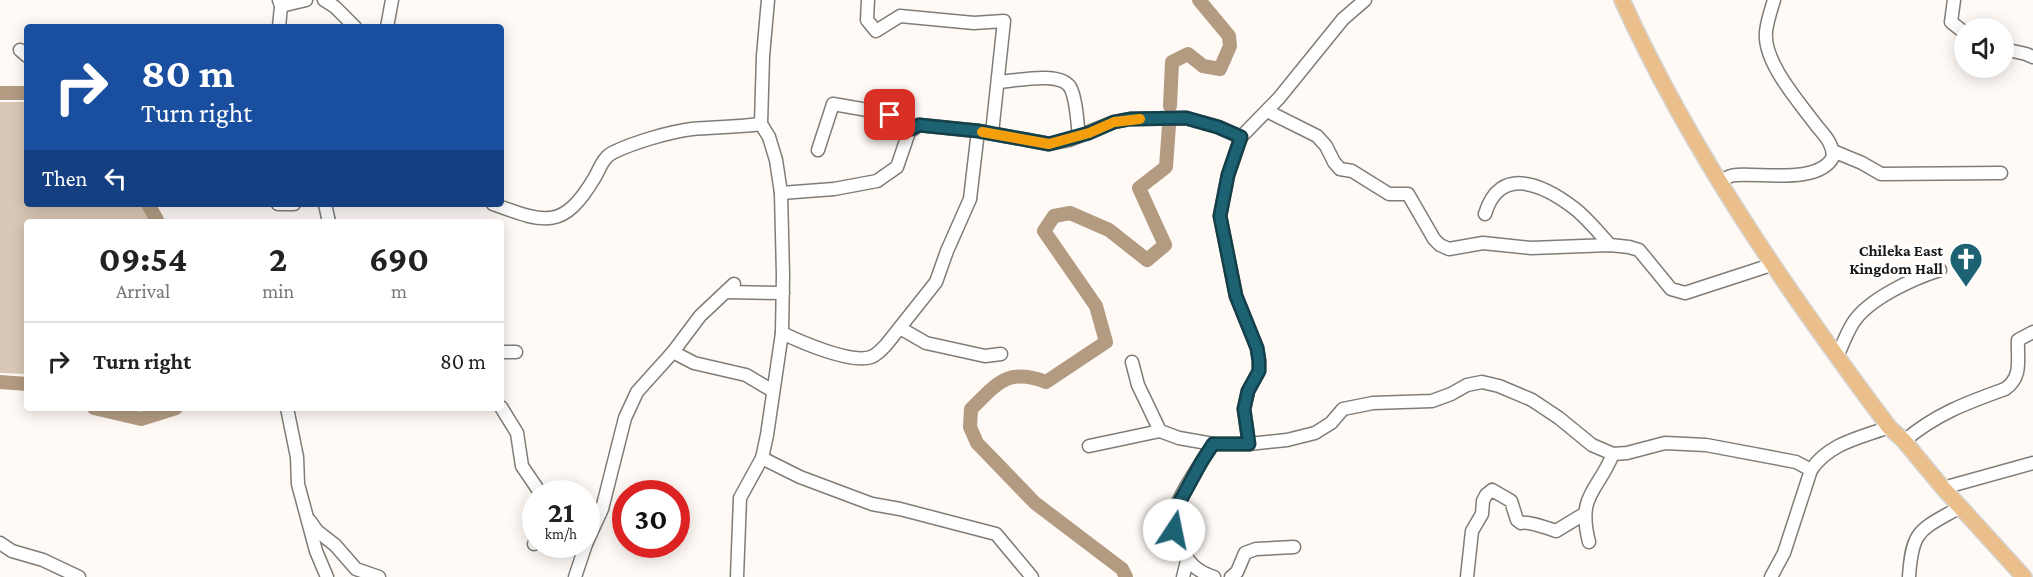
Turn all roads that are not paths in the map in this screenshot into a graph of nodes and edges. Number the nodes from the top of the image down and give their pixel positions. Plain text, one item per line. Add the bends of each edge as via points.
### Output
1 (306, 0) edge
2 (324, 0) edge
3 (392, 0) edge
4 (768, 0) edge
5 (868, 0) edge
6 (1365, 0) edge
7 (1622, 0) edge
8 (1774, 0) edge
9 (1954, 0) edge
10 (280, 3) edge
11 (279, 24) edge
12 (352, 24) edge
13 (388, 24) edge
14 (1954, 24) edge
15 (2014, 51) edge
16 (2033, 57) edge
17 (999, 82) junction
18 (1267, 111) junction
19 (761, 124) junction
20 (911, 129) junction
21 (978, 131) junction
22 (992, 133) junction
23 (1079, 136) junction
24 (1241, 137) junction
25 (818, 150) dead end
26 (1833, 151) junction
27 (2001, 173) dead end
28 (1719, 182) junction
29 (781, 193) junction
30 (502, 207) edge
31 (1485, 214) dead end
32 (1610, 245) junction
33 (1771, 265) junction
34 (1940, 270) dead end
35 (783, 293) junction
36 (900, 328) junction
37 (2033, 332) edge
38 (782, 333) junction
39 (504, 352) edge
40 (516, 352) dead end
41 (672, 352) junction
42 (1001, 354) dead end
43 (1837, 357) junction
44 (1132, 362) dead end
45 (773, 391) junction
46 (288, 411) edge
47 (504, 411) edge
48 (1889, 427) junction
49 (1160, 431) junction
50 (1904, 441) junction
51 (1213, 444) junction
52 (1249, 444) junction
53 (1089, 446) dead end
54 (1613, 454) junction
55 (762, 458) junction
56 (2033, 463) edge
57 (1811, 470) junction
58 (532, 480) edge
59 (1943, 488) junction
60 (1960, 507) junction
61 (600, 513) edge
62 (1584, 514) junction
63 (306, 515) junction
64 (1589, 542) dead end
65 (0, 543) edge
66 (1294, 547) dead end
67 (581, 558) edge
68 (1187, 561) junction
69 (79, 577) edge
70 (327, 577) edge
71 (379, 577) edge
72 (575, 577) edge
73 (737, 577) edge
74 (1032, 577) edge
75 (1183, 577) edge
76 (1214, 577) edge
77 (1231, 577) edge
78 (1467, 577) edge
79 (1771, 577) edge
80 (1909, 577) edge
81 (2024, 577) edge

1 - 10 street
2 - 12 street
3 - 13 street
4 - 19 street
5 - 17 street via 867,20 876,31 900,16 974,23 1004,21
6 - 18 street via 1342,19
7 - 28 main road via 1653,65
8 - 26 street via 1766,32 1773,63
9 - 14 street
10 - 11 street
15 - 16 street
17 - 22 street
17 - 23 street via 1055,78 1067,82 1072,90
18 - 24 street
18 - 32 street via 1317,136 1340,169 1352,171 1389,194 1408,194 1434,239 1449,249 1483,243 1531,248
19 - 29 street via 776,160
19 - 30 street via 690,130 612,153 604,159 580,201 561,216 537,219
20 - 21 street via 919,125
20 - 25 street via 902,119 832,104
20 - 29 street via 897,167 877,181
21 - 22 street
21 - 36 street via 970,199 936,282
22 - 23 street via 1049,144
23 - 24 street via 1130,119 1186,118
24 - 52 street via 1220,216 1236,296 1259,361 1244,409
26 - 27 street via 1881,174
26 - 28 street via 1830,163 1816,172 1737,175
28 - 33 main road
29 - 35 street
31 - 32 street via 1488,202 1506,184 1528,183 1575,209
32 - 33 street via 1639,250 1671,289 1685,293
33 - 43 main road
34 - 43 street via 1894,289 1860,314
35 - 38 street
35 - 41 street via 730,288
36 - 38 street via 869,358 844,356
36 - 42 street via 926,343 985,356
37 - 50 street via 2018,340 2018,372 2011,384 1943,413
38 - 45 street
39 - 40 street
41 - 45 street via 694,363 746,375
41 - 61 street via 637,392 625,418
43 - 48 main road
44 - 49 street via 1138,385
45 - 55 street
46 - 63 street
47 - 58 street via 518,433 522,466
48 - 50 main road
48 - 57 street via 1831,448
49 - 51 street
49 - 53 street
50 - 59 main road
51 - 52 street
51 - 68 street via 1174,512 1174,530
52 - 54 street via 1315,433 1343,409 1373,403 1432,401 1482,382 1532,400 1592,445
54 - 57 street via 1665,443 1706,445 1796,462
54 - 62 street
55 - 73 street via 740,498
55 - 74 street via 872,504 996,534
56 - 59 street
57 - 79 street via 1784,553
59 - 60 main road
60 - 80 street via 1916,537
60 - 81 main road
62 - 64 street
62 - 78 street via 1556,531 1521,523 1511,501 1492,490 1483,501 1482,514 1472,531
63 - 70 street
63 - 71 street via 356,569
65 - 69 street
66 - 77 street via 1245,553
67 - 72 street
68 - 75 street
68 - 76 street

